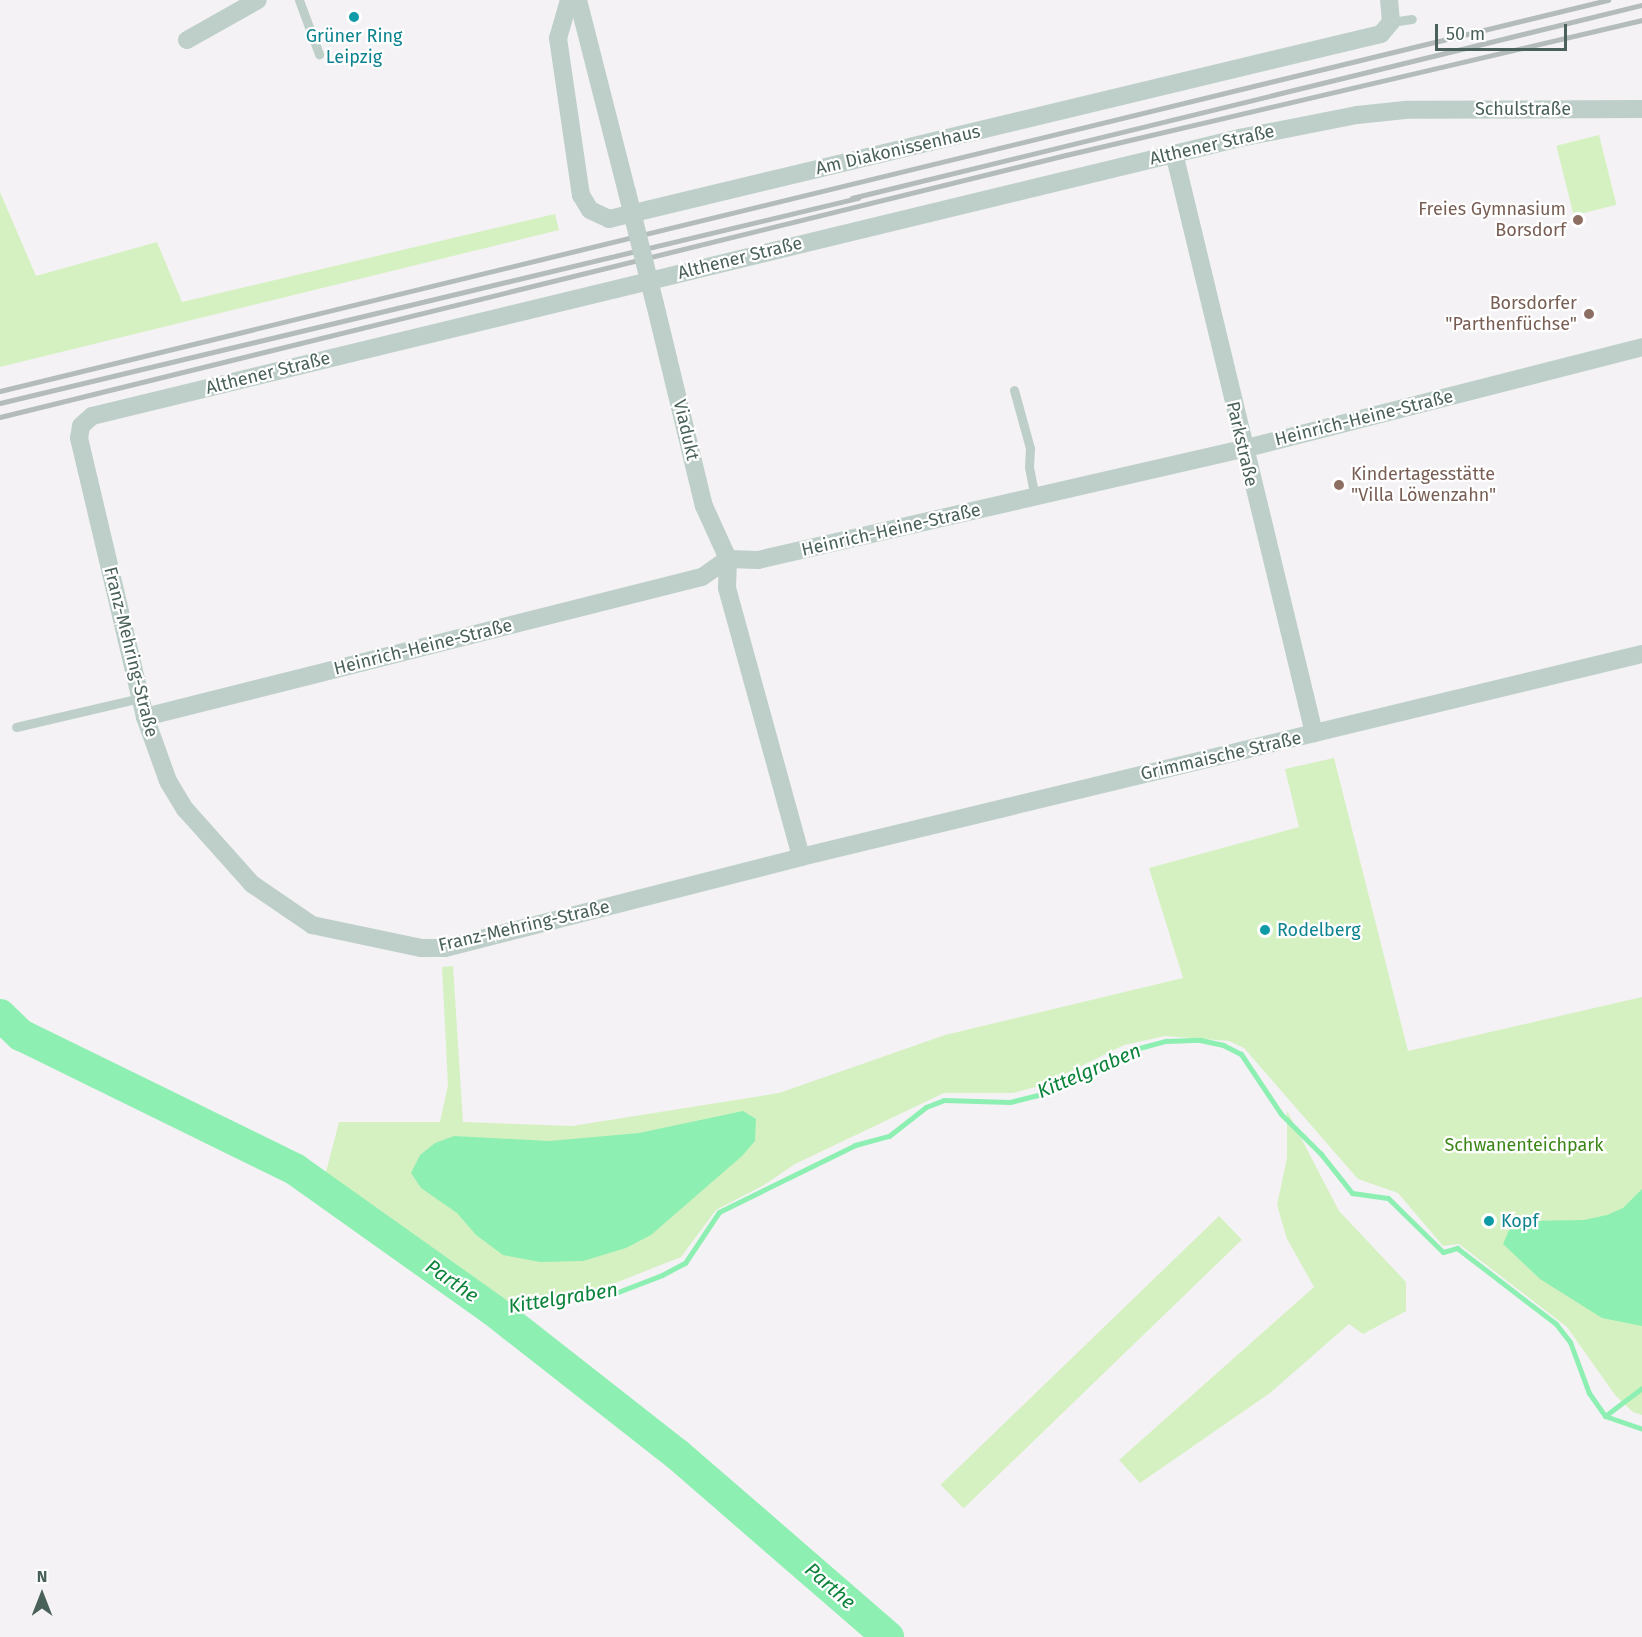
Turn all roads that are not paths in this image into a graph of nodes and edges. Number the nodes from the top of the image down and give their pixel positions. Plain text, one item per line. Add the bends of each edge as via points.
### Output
1 (258, 0) edge
2 (299, 0) edge
3 (569, 0) edge
4 (578, 0) edge
5 (1389, 0) edge
6 (1412, 19) dead end
7 (1391, 22) junction
8 (187, 40) dead end
9 (320, 54) dead end
10 (1642, 109) edge
11 (1405, 110) joint
12 (1174, 153) junction
13 (1642, 347) edge
14 (1014, 390) dead end
15 (81, 426) joint
16 (1243, 449) junction
17 (1035, 497) junction
18 (728, 559) junction
19 (1642, 654) edge
20 (141, 698) junction
21 (145, 717) junction
22 (16, 727) dead end
23 (1314, 734) junction
24 (801, 857) junction

1 - 8 street
2 - 9 lane
3 - 7 street, Am Diakonissenhaus via 558,38 581,195 590,210 609,219 1381,34
4 - 18 street, Viadukt, bridge via 704,506
5 - 7 street
6 - 7 lane
10 - 11 street, Schulstraße
11 - 12 street, Althener Straße via 1357,115
12 - 15 street, Althener Straße via 92,416
12 - 16 street, Parkstraße
13 - 16 street, Heinrich-Heine-Straße
14 - 17 lane via 1030,448
15 - 20 street, Franz-Mehring-Straße via 79,438
16 - 17 street, Heinrich-Heine-Straße
16 - 23 street, Parkstraße
17 - 18 street, Heinrich-Heine-Straße via 758,560
18 - 21 street, Heinrich-Heine-Straße via 702,577
18 - 24 street, Viadukt via 727,588
19 - 23 street, Grimmaische Straße
20 - 21 street, Franz-Mehring-Straße
20 - 22 lane
21 - 24 street, Franz-Mehring-Straße via 168,781 201,830 252,884 312,925 421,948 445,948
23 - 24 street, Grimmaische Straße

